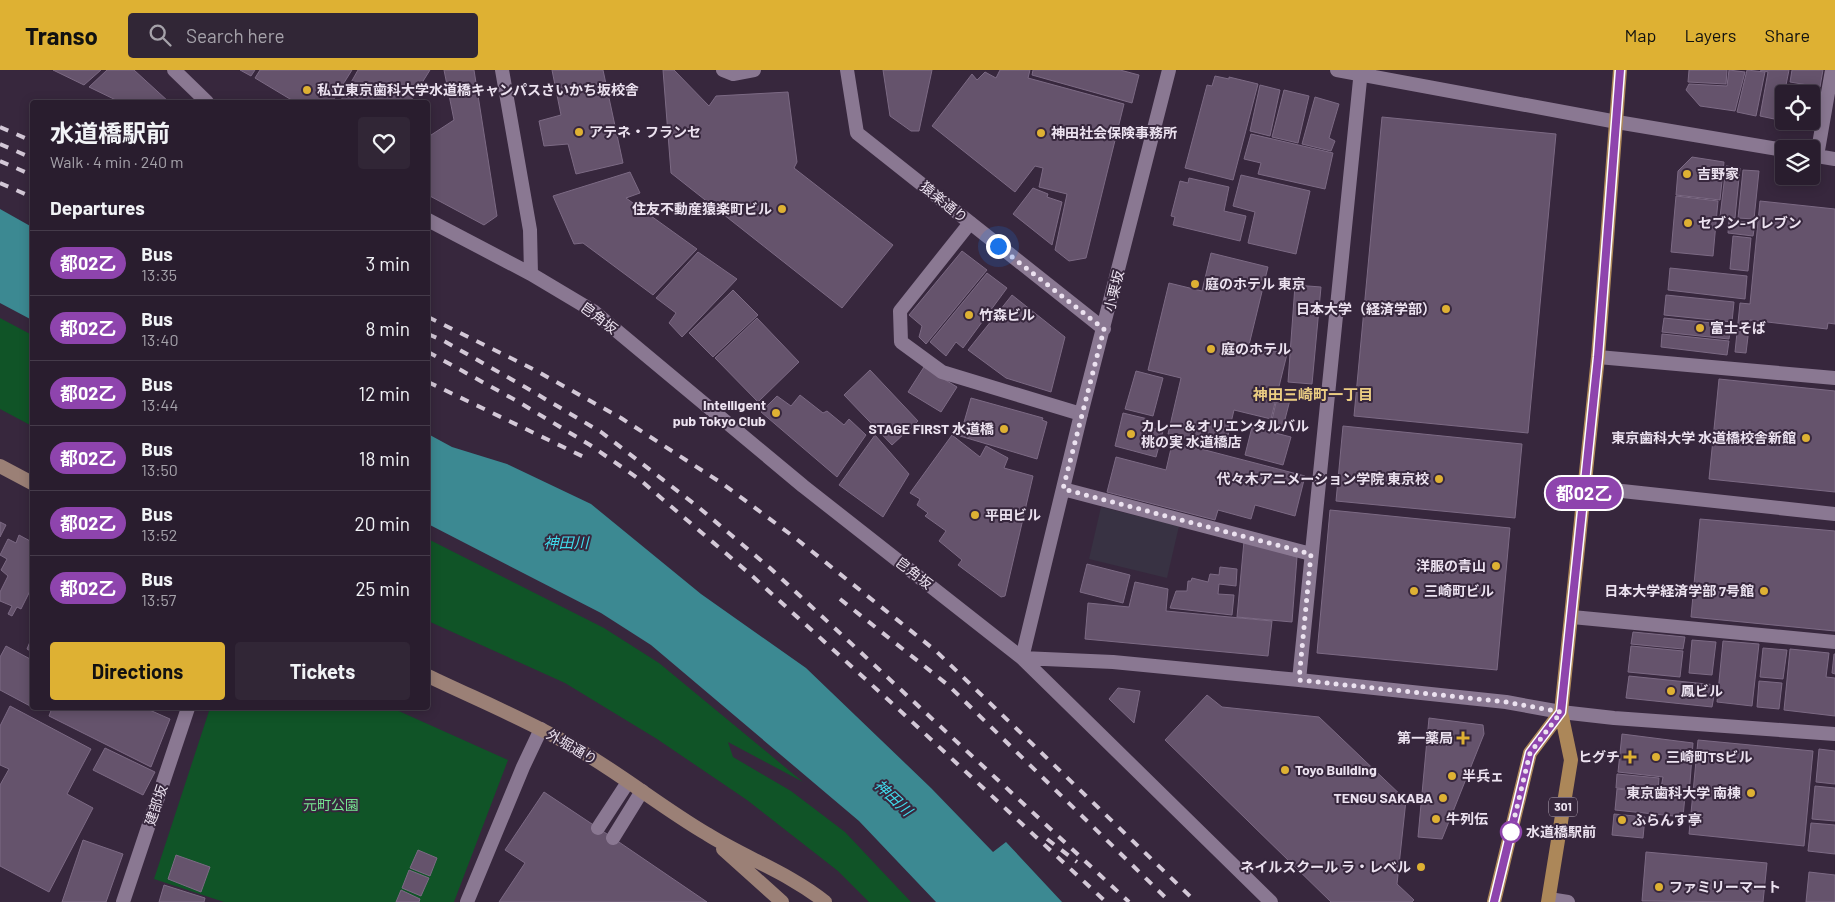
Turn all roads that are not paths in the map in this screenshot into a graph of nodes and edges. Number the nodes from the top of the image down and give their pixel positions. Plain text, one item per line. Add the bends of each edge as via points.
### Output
1 (174, 70) edge
2 (502, 70) edge
3 (723, 70) edge
4 (754, 70) edge
5 (847, 70) edge
6 (1169, 70) edge
7 (1338, 70) edge
8 (1620, 70) edge
9 (1832, 70) edge
10 (1361, 72) edge
11 (205, 100) edge
12 (1617, 122) junction
13 (1817, 140) edge
14 (1775, 148) edge
15 (1820, 156) edge
16 (1835, 159) edge
17 (430, 221) edge
18 (970, 223) junction
19 (531, 274) junction
20 (1104, 329) junction
21 (1598, 357) junction
22 (1835, 378) edge
23 (1081, 414) junction
24 (0, 466) edge
25 (30, 482) edge
26 (1585, 487) junction
27 (1063, 489) junction
28 (1835, 514) edge
29 (1311, 554) junction
30 (1572, 617) junction
31 (1835, 642) edge
32 (1022, 658) junction
33 (430, 677) edge
34 (1299, 680) junction
35 (187, 710) edge
36 (1561, 712) junction
37 (541, 729) junction
38 (1835, 734) edge
39 (628, 782) junction
40 (642, 791) junction
41 (598, 828) dead end
42 (707, 835) junction
43 (613, 838) dead end
44 (1548, 901) edge
45 (123, 902) edge
46 (467, 902) edge
47 (782, 902) edge
48 (825, 902) edge
49 (1271, 902) edge
50 (1494, 902) edge
51 (1568, 902) edge

1 - 11 street
2 - 19 street via 530,230
3 - 4 street via 733,74
5 - 18 street, 猿楽通り via 857,133
6 - 20 street, 小栗坂
7 - 10 street
8 - 12 main road, 301
9 - 13 street
10 - 12 street
10 - 29 street
12 - 14 street
12 - 21 main road, 301
15 - 16 street
17 - 19 street, 皀角坂
18 - 20 street, 猿楽通り
18 - 23 street via 900,311 901,342 942,372
19 - 32 street, 皀角坂 via 593,311 802,486
20 - 23 street, 小栗坂
21 - 22 street
21 - 26 main road, 301
23 - 27 street, 小栗坂
24 - 25 main road
26 - 28 street
26 - 30 main road, 301
27 - 29 street
27 - 32 street, 小栗坂
29 - 34 street
30 - 31 street
30 - 36 main road, 301
32 - 34 street via 1113,662
32 - 49 street, 皀角坂
33 - 37 main road, 外堀通り
34 - 36 street via 1506,702
35 - 45 street, 建部坂
36 - 38 street
36 - 44 main road, 301 via 1570,760
36 - 50 main road via 1530,753
37 - 39 main road, 外堀通り
37 - 46 street
39 - 40 main road, 外堀通り
39 - 41 street
40 - 42 main road, 外堀通り
40 - 43 street
42 - 47 main road, 外堀通り
42 - 48 main road, 外堀通り via 782,874
44 - 51 street

